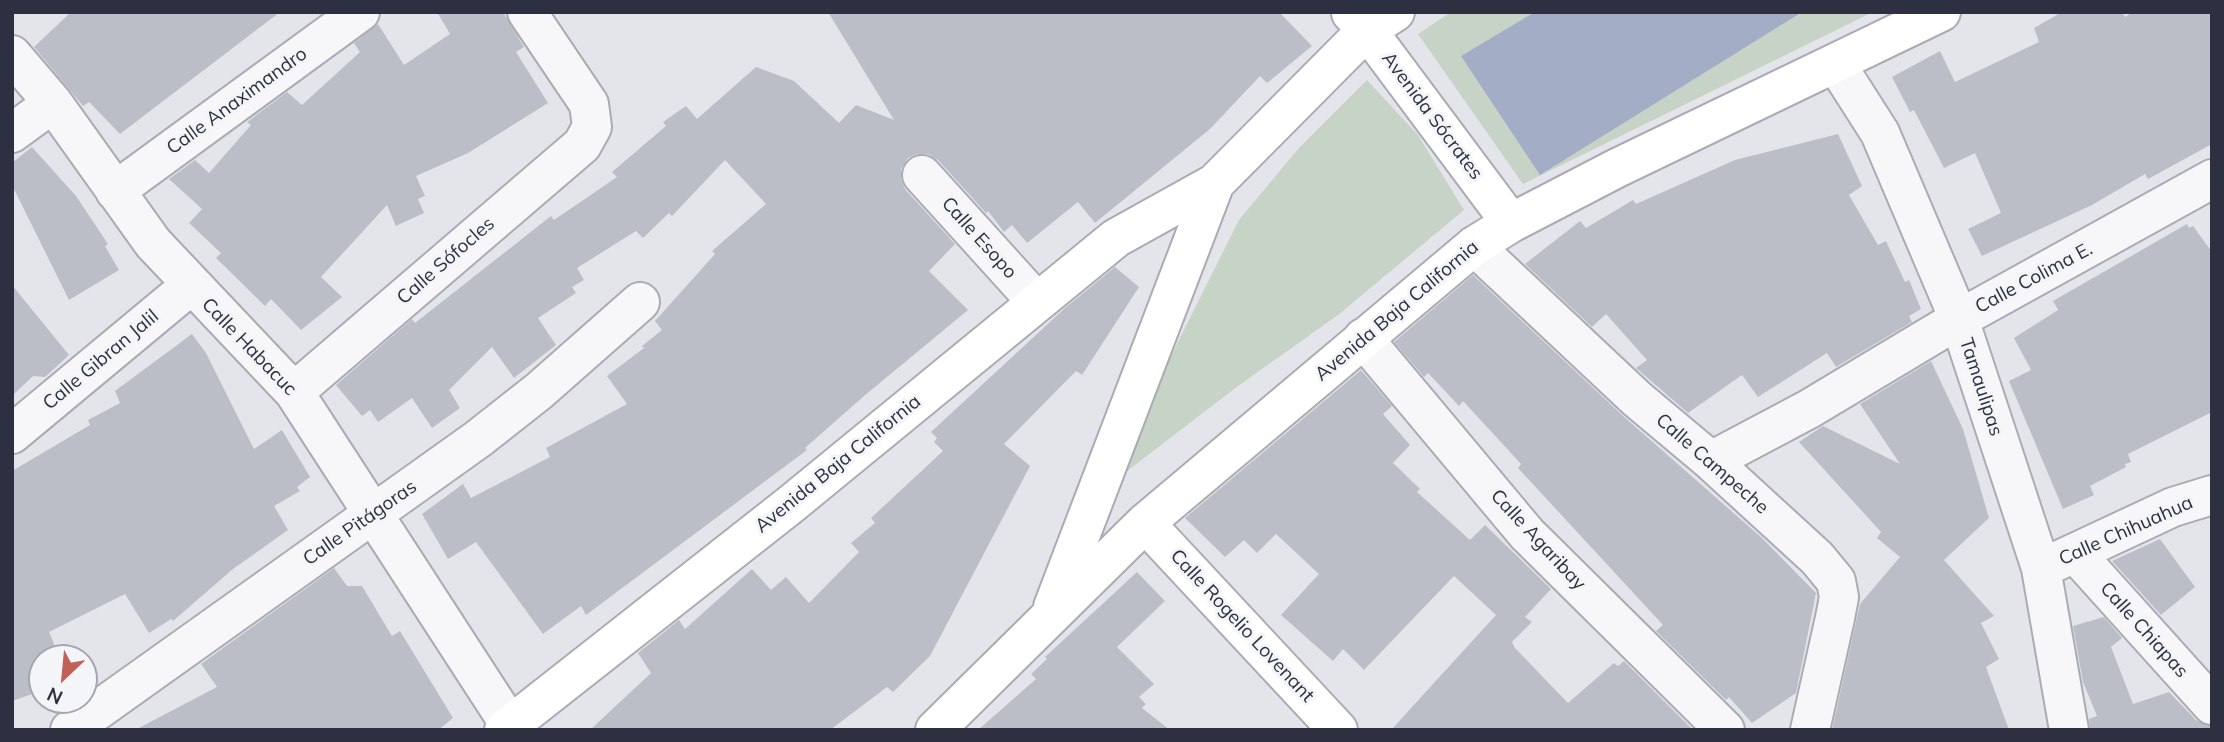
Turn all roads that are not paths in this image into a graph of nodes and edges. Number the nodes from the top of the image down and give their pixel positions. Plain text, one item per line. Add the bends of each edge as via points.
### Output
1 (360, 12) edge
2 (527, 12) edge
3 (1941, 12) edge
4 (1371, 18) edge
5 (12, 55) edge
6 (1836, 64) junction
7 (53, 103) junction
8 (12, 133) edge
9 (922, 175) dead end
10 (2212, 179) edge
11 (1215, 183) junction
12 (115, 191) junction
13 (1511, 223) junction
14 (1474, 246) junction
15 (190, 286) junction
16 (1036, 301) junction
17 (640, 302) dead end
18 (1959, 319) junction
19 (1363, 338) junction
20 (294, 392) junction
21 (12, 434) edge
22 (1711, 461) junction
23 (2212, 495) edge
24 (372, 514) junction
25 (1145, 523) junction
26 (2076, 554) junction
27 (2041, 568) junction
28 (1048, 620) junction
29 (2212, 705) edge
30 (507, 727) edge
31 (70, 730) edge
32 (935, 730) edge
33 (1338, 730) edge
34 (1725, 730) edge
35 (1811, 730) edge
36 (2069, 730) edge

1 - 12 street, Calle Anaximandro
2 - 20 street, Calle Sófocles via 589,104 592,127 582,145
3 - 6 main road, Avenida Baja California
4 - 11 main road, Avenida Baja California
4 - 13 main road, Avenida Sócrates
5 - 7 street, Calle Habacuc
6 - 13 main road, Avenida Baja California
6 - 18 street, Tamaulipas via 1880,133
7 - 8 street
7 - 12 street, Calle Habacuc
9 - 16 street, Calle Esopo
10 - 18 street, Calle Colima E.
11 - 16 main road, Avenida Baja California via 1115,238
11 - 28 main road
12 - 15 street, Calle Habacuc
13 - 14 main road, Avenida Baja California
14 - 19 main road, Avenida Baja California
14 - 22 street, Calle Campeche via 1637,399
15 - 20 street, Calle Habacuc
15 - 21 street, Calle Gibran Jalil
16 - 30 main road, Avenida Baja California via 790,505
17 - 24 street, Calle Pitágoras via 529,399
18 - 22 street, Calle Colima E. via 1809,409
18 - 27 street, Tamaulipas
19 - 25 main road, Avenida Baja California
19 - 34 street, Calle Agaribay via 1527,534
20 - 24 street, Calle Habacuc
22 - 35 street, Calle Campeche via 1836,581 1839,597
23 - 26 street, Calle Chihuahua via 2173,507
24 - 30 street, Calle Habacuc
24 - 31 street, Calle Pitágoras
25 - 28 main road, Avenida Baja California
25 - 33 main road, Calle Rogelio Lovenant
26 - 27 street, Calle Chihuahua
26 - 29 street, Calle Chiapas
27 - 36 street, Tamaulipas
28 - 32 main road, Avenida Baja California

